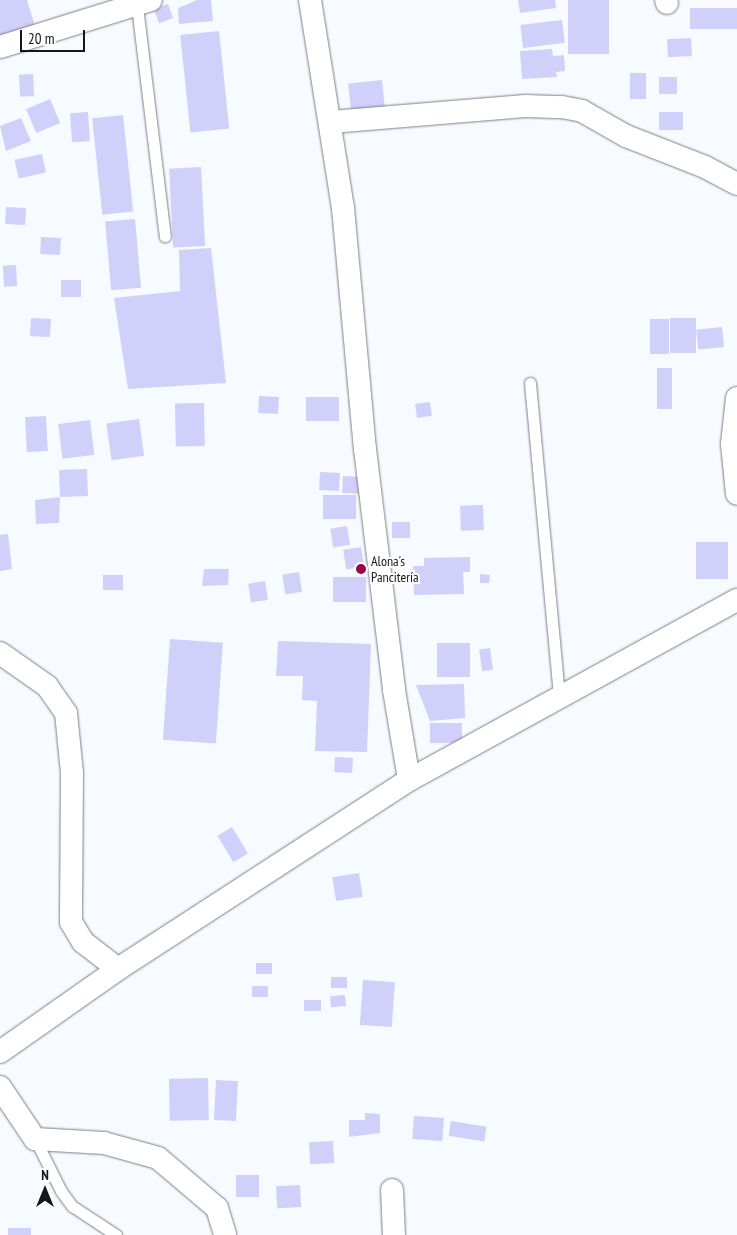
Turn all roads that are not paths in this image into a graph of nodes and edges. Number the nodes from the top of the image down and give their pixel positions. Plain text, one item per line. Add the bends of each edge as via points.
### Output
1 (310, 0) edge
2 (144, 3) edge
3 (0, 47) edge
4 (331, 122) junction
5 (737, 184) edge
6 (165, 236) dead end
7 (530, 383) dead end
8 (737, 398) edge
9 (737, 494) edge
10 (737, 600) edge
11 (0, 653) edge
12 (559, 698) junction
13 (409, 780) junction
14 (118, 969) junction
15 (0, 1052) edge
16 (0, 1087) edge
17 (35, 1139) junction
18 (392, 1190) dead end
19 (116, 1235) edge
20 (224, 1235) edge
21 (394, 1235) edge

1 - 4 street
2 - 3 street
2 - 6 lane
4 - 5 street via 525,106 562,107 582,111 644,144 706,166
4 - 13 street via 343,208 365,449 394,690
7 - 12 lane
8 - 9 street via 732,444
10 - 12 street
11 - 14 street via 47,686 66,713 72,773 71,922 83,942
12 - 13 street
13 - 14 street
14 - 15 street
16 - 17 street
17 - 19 lane via 72,1206
17 - 20 street via 104,1144 158,1158 217,1208
18 - 21 street

